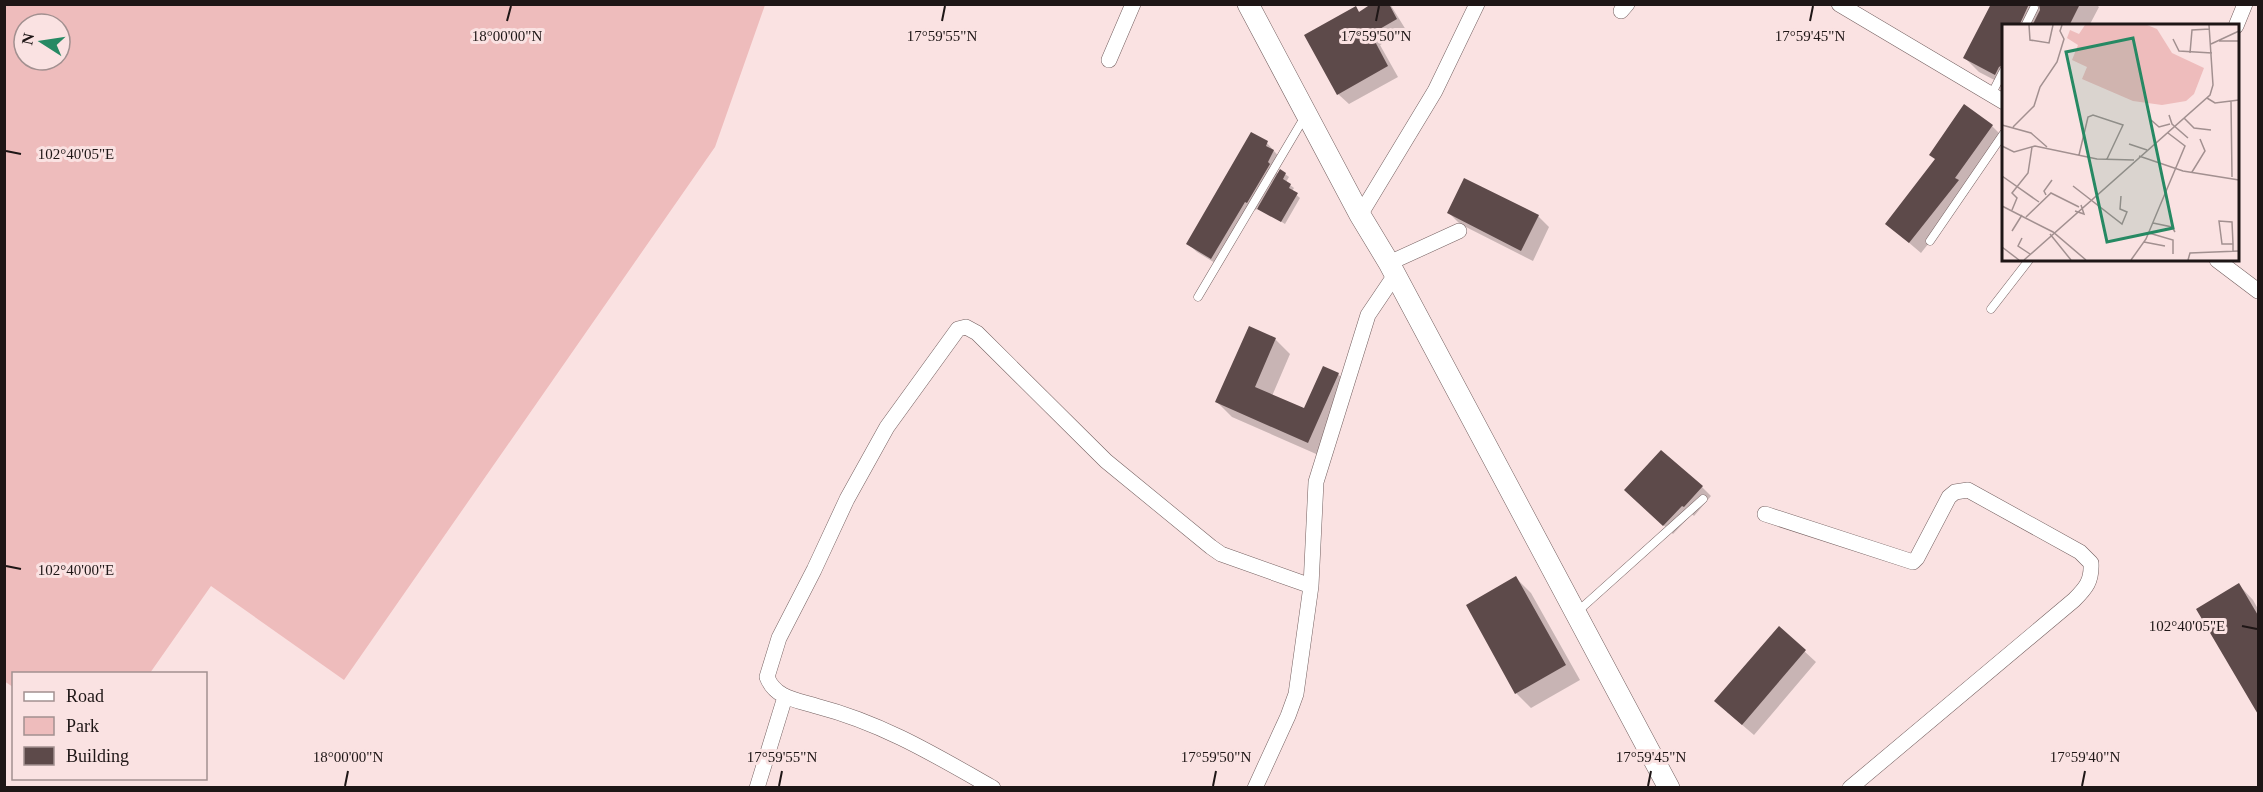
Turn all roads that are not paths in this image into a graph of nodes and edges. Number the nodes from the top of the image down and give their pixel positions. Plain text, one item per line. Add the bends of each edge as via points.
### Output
1 (1132, 4) edge
2 (1248, 4) edge
3 (1477, 4) edge
4 (1839, 4) edge
5 (2246, 4) edge
6 (2034, 8) dead end
7 (2026, 24) edge
8 (2237, 24) edge
9 (1109, 60) dead end
10 (2002, 78) edge
11 (1997, 98) edge
12 (1307, 115) junction
13 (2002, 136) edge
14 (1360, 215) junction
15 (1459, 231) dead end
16 (1930, 241) dead end
17 (2028, 261) edge
18 (2218, 261) edge
19 (1392, 269) junction
20 (2257, 287) edge
21 (1198, 297) dead end
22 (1991, 309) dead end
23 (1703, 499) dead end
24 (1765, 514) dead end
25 (1311, 586) junction
26 (1576, 613) junction
27 (785, 697) junction
28 (757, 788) edge
29 (993, 788) edge
30 (1255, 788) edge
31 (1670, 788) edge
32 (1850, 788) edge

1 - 9 street
2 - 12 street
3 - 14 street via 1435,91
4 - 11 street
5 - 8 street
6 - 7 lane
10 - 11 lane
12 - 14 street
12 - 21 lane
13 - 16 lane
14 - 19 street
15 - 19 street
17 - 22 lane
18 - 20 street
19 - 25 street via 1368,315 1316,482
19 - 26 street
23 - 26 lane
24 - 32 street via 1913,562 1949,497 1968,490 2080,552 2091,563 2088,586 2074,600
25 - 27 street via 1211,547 1106,461 977,333 966,327 958,329 887,427 779,638 766,677 771,688
25 - 30 street via 1296,694
26 - 31 street
27 - 28 street
27 - 29 street via 841,712 896,734

